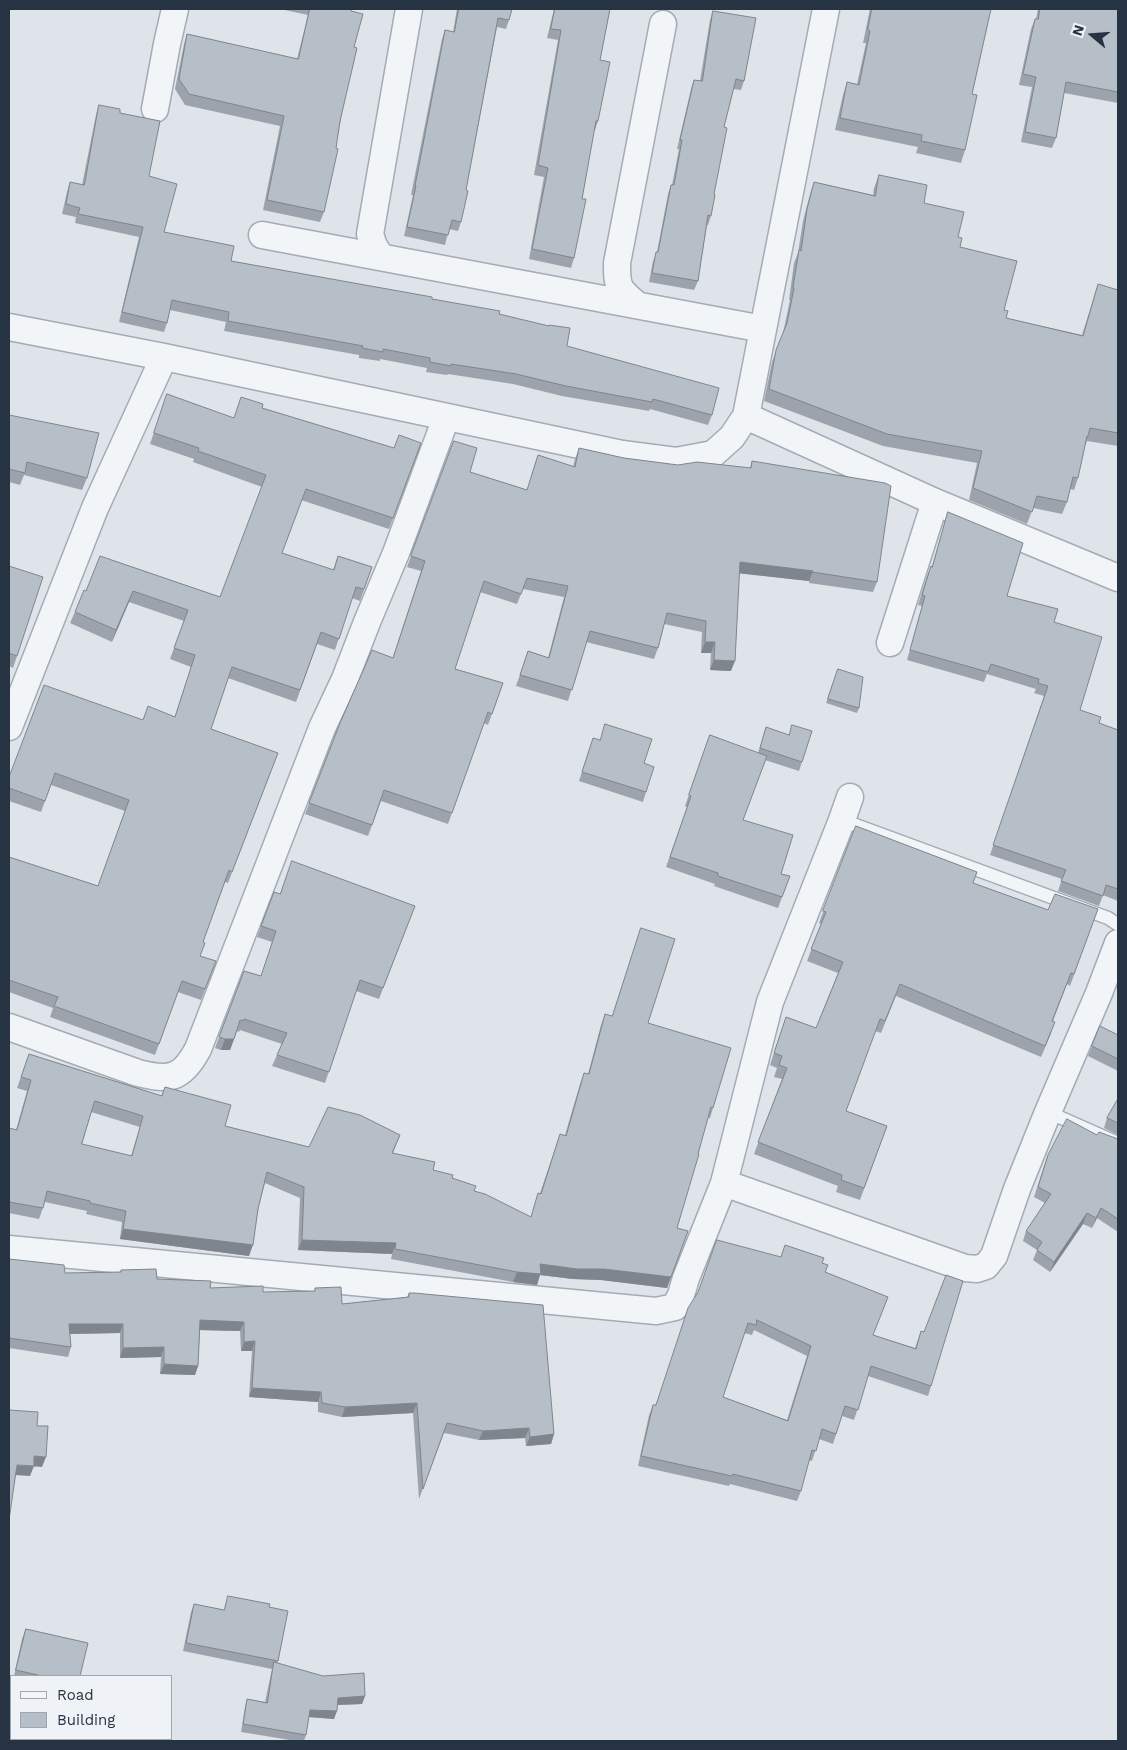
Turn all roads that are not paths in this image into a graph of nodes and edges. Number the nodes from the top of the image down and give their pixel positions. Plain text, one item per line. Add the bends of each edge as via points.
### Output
1 (175, 9) edge
2 (409, 9) edge
3 (822, 10) edge
4 (663, 24) dead end
5 (155, 109) dead end
6 (262, 235) dead end
7 (381, 257) junction
8 (636, 304) junction
9 (9, 328) edge
10 (764, 329) junction
11 (164, 357) junction
12 (746, 416) junction
13 (446, 418) junction
14 (935, 502) junction
15 (1118, 578) edge
16 (890, 643) dead end
17 (9, 727) edge
18 (846, 809) joint
19 (1118, 932) edge
20 (9, 1027) edge
21 (1048, 1112) junction
22 (1118, 1143) edge
23 (724, 1183) junction
24 (9, 1249) edge

1 - 5 street
2 - 7 street via 370,234
3 - 10 street
4 - 8 street via 617,263 617,281 622,292
6 - 7 street
7 - 8 street
8 - 10 street
9 - 11 street
10 - 12 street
11 - 13 street
11 - 17 street via 95,508
12 - 13 street via 732,437 713,454 676,461 622,454
12 - 14 street
13 - 20 street via 396,553 322,728 189,1065 176,1074 159,1078
14 - 15 street
14 - 16 street
18 - 19 lane via 1108,918
18 - 23 street via 770,1002
19 - 21 street via 1100,993
21 - 22 lane
21 - 23 street via 994,1256 986,1266 977,1269 965,1268
23 - 24 street via 675,1307 656,1311

